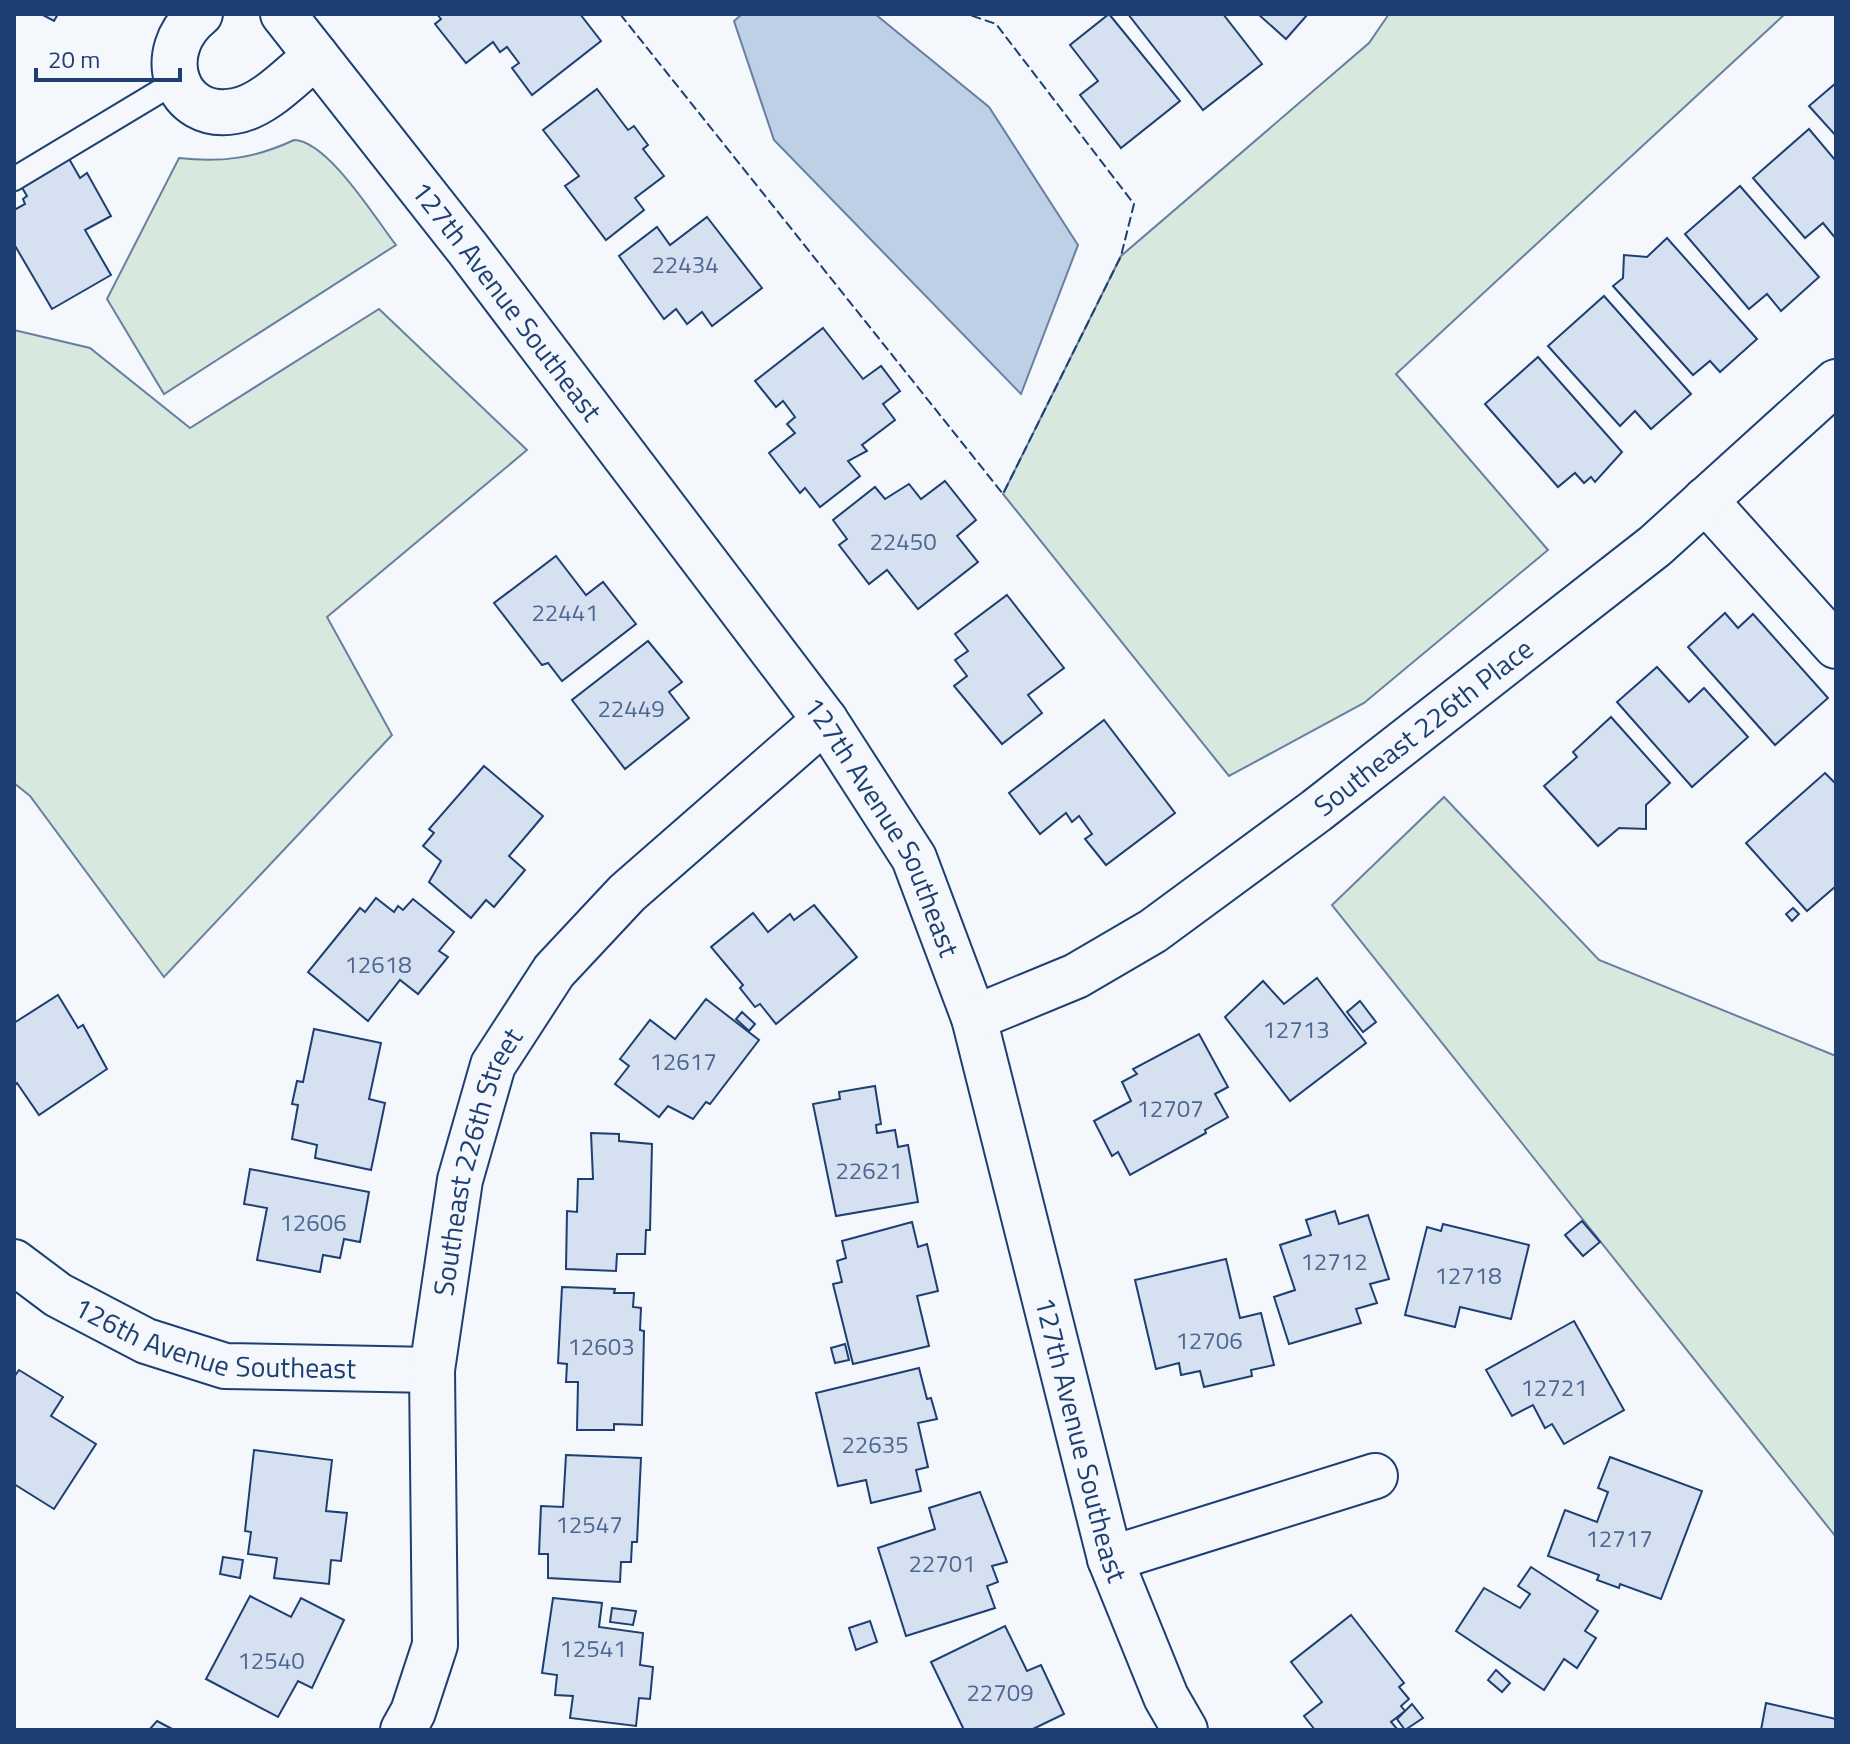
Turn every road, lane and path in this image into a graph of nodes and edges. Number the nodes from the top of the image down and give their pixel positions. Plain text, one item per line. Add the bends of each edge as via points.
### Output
1 (200, 14) edge
2 (283, 14) edge
3 (316, 56) junction
4 (177, 81) junction
5 (14, 179) edge
6 (1836, 382) edge
7 (1705, 500) junction
8 (1836, 646) edge
9 (825, 720) junction
10 (974, 1018) junction
11 (14, 1262) edge
12 (432, 1370) junction
13 (1375, 1476) dead end
14 (1110, 1559) junction
15 (403, 1730) edge
16 (1185, 1730) edge

1 - 4 street via 180,35 173,54
2 - 3 street, 127th Avenue Southeast
3 - 4 street via 238,111 218,113 199,106
3 - 9 street, 127th Avenue Southeast
4 - 5 lane
6 - 7 street, Southeast 226th Place
7 - 8 street
7 - 10 street, Southeast 226th Place via 1655,546 1366,772 1153,931 1076,976
9 - 10 street, 127th Avenue Southeast via 914,858
9 - 12 street, Southeast 226th Street via 627,893 554,971 493,1065 460,1180
10 - 14 street, 127th Avenue Southeast
11 - 12 street, 126th Avenue Southeast via 58,1295 146,1341 225,1366
12 - 15 street, Southeast 226th Street via 435,1645
13 - 14 street
14 - 16 street, 127th Avenue Southeast via 1166,1697

